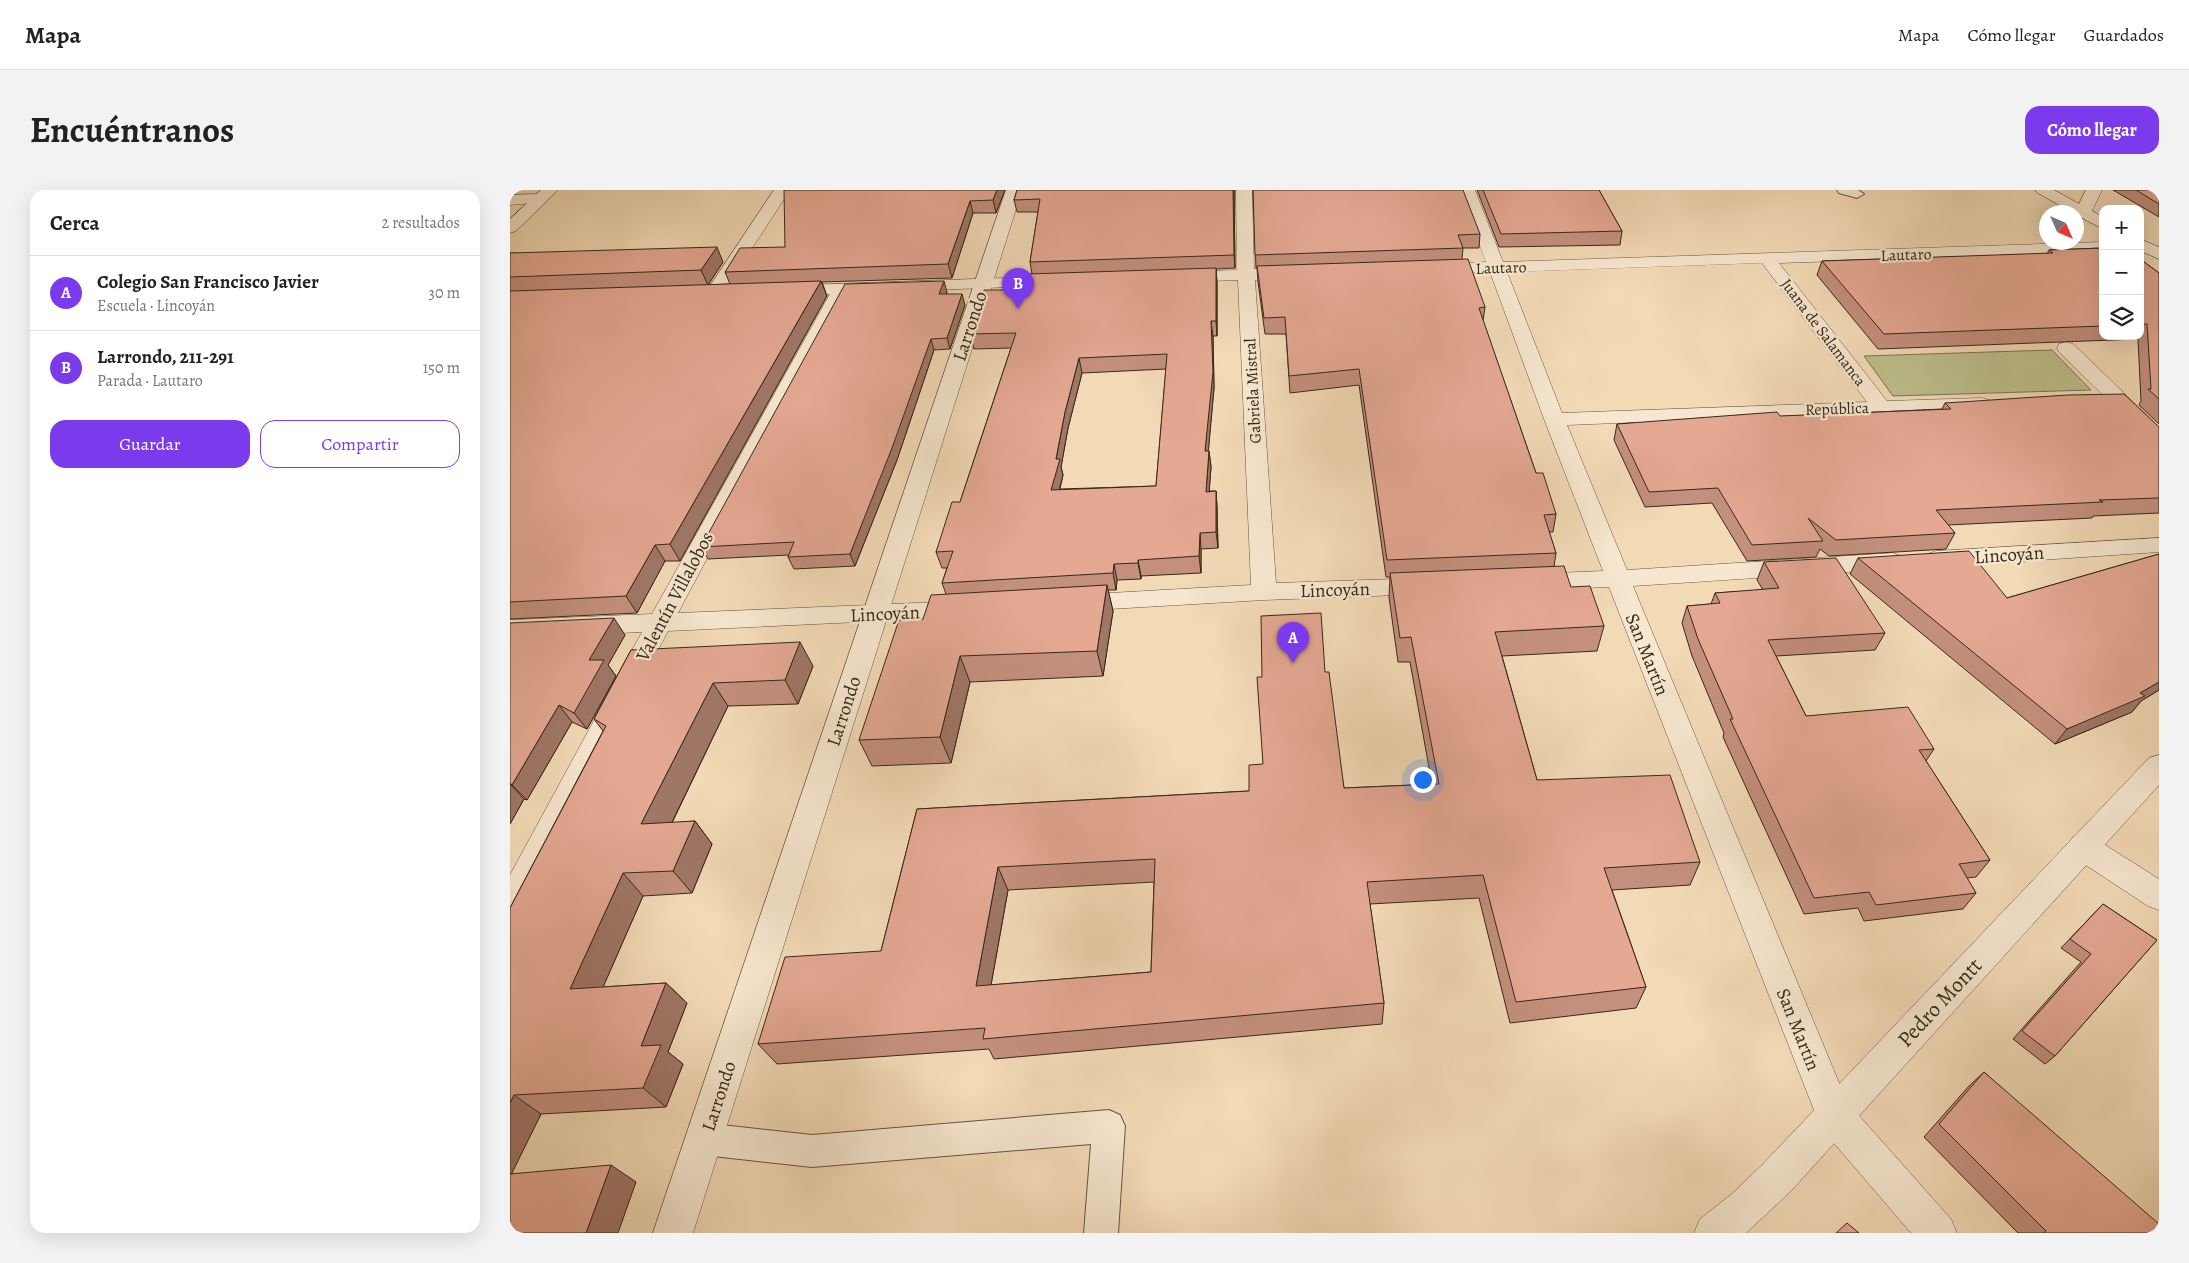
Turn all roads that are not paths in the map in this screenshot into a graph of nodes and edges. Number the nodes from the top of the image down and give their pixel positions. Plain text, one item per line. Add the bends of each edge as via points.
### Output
1 (782, 190) edge
2 (1014, 190) edge
3 (1244, 190) edge
4 (1467, 190) edge
5 (2043, 190) edge
6 (2094, 190) edge
7 (545, 194) edge
8 (510, 200) edge
9 (2069, 205) edge
10 (2084, 211) edge
11 (2084, 214) edge
12 (2099, 222) edge
13 (510, 228) edge
14 (2146, 246) edge
15 (2099, 248) edge
16 (2159, 254) edge
17 (1767, 258) junction
18 (1495, 267) junction
19 (1415, 269) edge
20 (1316, 273) edge
21 (1246, 275) junction
22 (1158, 278) edge
23 (1080, 280) edge
24 (983, 283) junction
25 (842, 288) junction
26 (774, 290) edge
27 (735, 291) edge
28 (696, 292) edge
29 (715, 292) junction
30 (2066, 348) edge
31 (2120, 401) junction
32 (2091, 402) edge
33 (2005, 404) edge
34 (1880, 406) junction
35 (1554, 419) junction
36 (2159, 439) edge
37 (2159, 545) edge
38 (1617, 579) junction
39 (1509, 583) edge
40 (1450, 585) edge
41 (1264, 592) junction
42 (1053, 604) edge
43 (984, 608) edge
44 (875, 614) junction
45 (660, 622) junction
46 (510, 629) edge
47 (2159, 766) edge
48 (2083, 847) junction
49 (2159, 896) edge
50 (510, 906) edge
51 (1834, 1115) junction
52 (704, 1139) junction
53 (674, 1233) edge
54 (1101, 1233) edge
55 (1714, 1233) edge
56 (1937, 1233) edge

1 - 29 street
2 - 24 street, Larrondo
3 - 21 street, Gabriela Mistral
4 - 18 street, San Martín
5 - 9 street
6 - 10 street
7 - 8 street
7 - 13 street
11 - 12 street
14 - 16 street
15 - 17 street, Lautaro
17 - 18 street, Lautaro
17 - 34 street, Juana de Salamanca
18 - 19 street, Lautaro
18 - 35 street, San Martín
20 - 21 street
21 - 22 street
21 - 41 street, Gabriela Mistral
23 - 24 street
24 - 25 street
24 - 44 street, Larrondo
25 - 26 street
25 - 45 street, Valentín Villalobos
27 - 29 street
28 - 29 street
30 - 31 street
31 - 32 street
31 - 36 street
33 - 34 street, República
34 - 35 street, República
35 - 38 street, San Martín
37 - 38 street, Lincoyán
38 - 39 street, Lincoyán
38 - 51 street, San Martín
40 - 41 street, Lincoyán
41 - 42 street, Lincoyán
43 - 44 street, Lincoyán
44 - 45 street, Lincoyán
44 - 52 street, Larrondo
45 - 46 street, Lincoyán
45 - 50 street, Valentín Villalobos
47 - 48 street, Pedro Montt
48 - 49 street
48 - 51 street, Pedro Montt
51 - 55 street, Pedro Montt via 1790,1166
51 - 56 street, San Martín
52 - 53 street, Larrondo
52 - 54 lane via 812,1151 1109,1126

